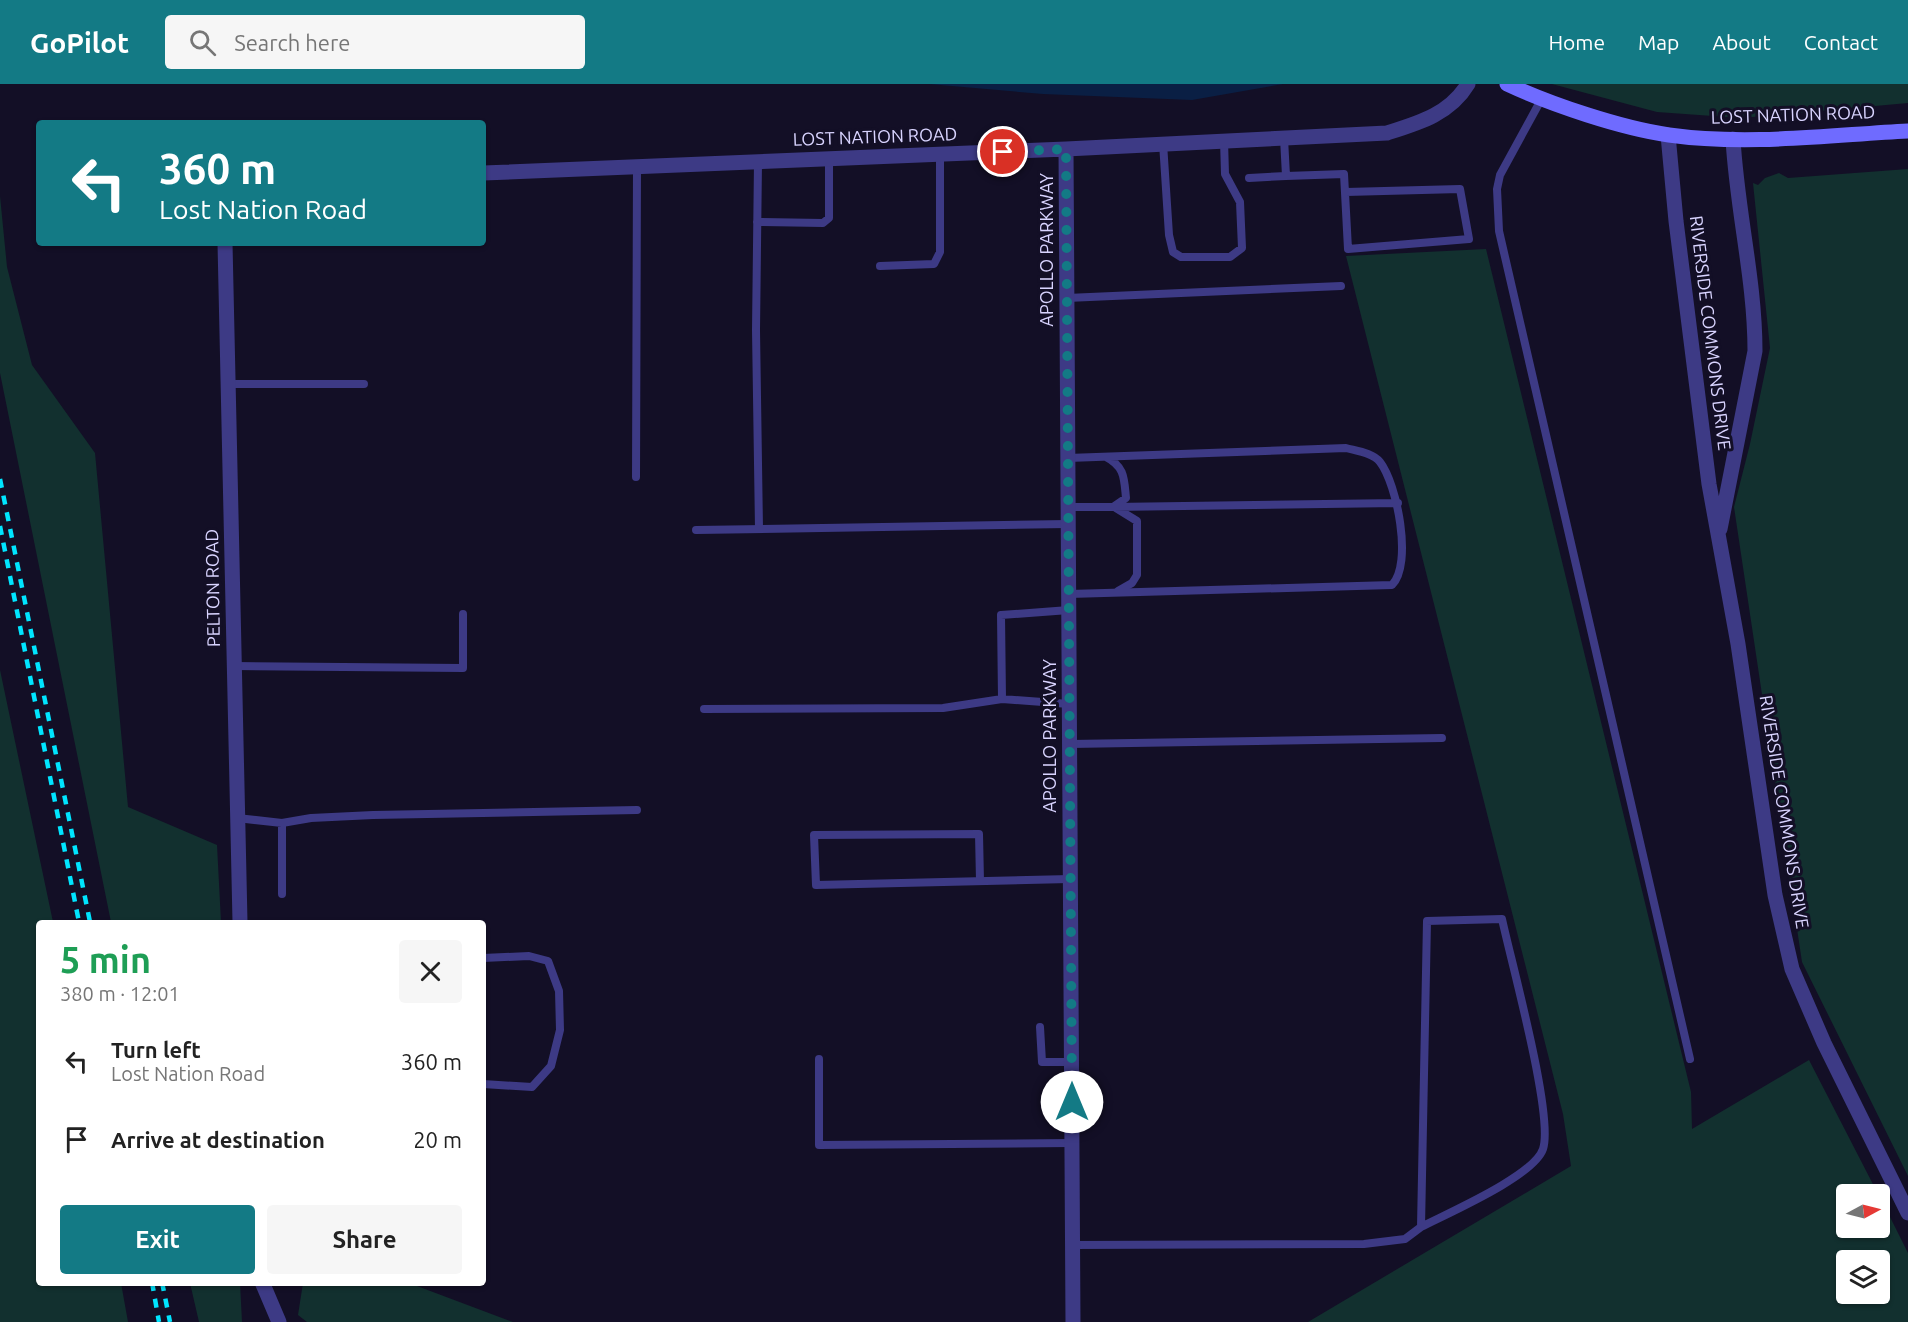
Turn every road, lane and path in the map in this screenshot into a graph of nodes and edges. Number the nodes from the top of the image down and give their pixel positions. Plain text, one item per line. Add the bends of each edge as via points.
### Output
1 (1468, 84) edge
2 (1507, 84) edge
3 (1542, 98) junction
4 (1908, 131) edge
5 (1668, 135) junction
6 (1284, 138) junction
7 (1224, 140) junction
8 (1733, 140) junction
9 (1163, 143) junction
10 (1066, 149) junction
11 (940, 154) junction
12 (829, 159) junction
13 (758, 162) junction
14 (637, 167) junction
15 (486, 173) edge
16 (1286, 176) junction
17 (1249, 178) dead end
18 (1346, 192) junction
19 (757, 222) junction
20 (225, 248) edge
21 (880, 266) dead end
22 (1341, 286) dead end
23 (1067, 298) junction
24 (228, 384) junction
25 (364, 384) dead end
26 (1106, 456) junction
27 (1068, 458) junction
28 (636, 477) dead end
29 (1398, 503) junction
30 (1068, 507) junction
31 (1113, 507) junction
32 (1068, 524) junction
33 (759, 529) junction
34 (696, 530) dead end
35 (1719, 535) junction
36 (1115, 593) junction
37 (1069, 594) junction
38 (1069, 610) junction
39 (463, 614) dead end
40 (234, 666) junction
41 (1002, 699) junction
42 (1070, 704) junction
43 (704, 709) dead end
44 (1442, 738) dead end
45 (1070, 744) junction
46 (637, 810) dead end
47 (237, 818) junction
48 (282, 823) junction
49 (1070, 879) junction
50 (980, 881) junction
51 (282, 894) dead end
52 (240, 920) edge
53 (486, 958) edge
54 (1040, 1027) dead end
55 (819, 1059) dead end
56 (1690, 1059) dead end
57 (1071, 1062) junction
58 (486, 1084) edge
59 (1072, 1143) junction
60 (1908, 1214) edge
61 (1421, 1227) junction
62 (1073, 1245) junction
63 (264, 1286) edge
64 (279, 1322) edge
65 (1073, 1322) edge

1 - 6 street, LOST NATION ROAD via 1451,105 1427,121 1387,133
2 - 3 street, LOST NATION ROAD
3 - 5 street, LOST NATION ROAD
3 - 56 lane via 1500,175 1499,231
4 - 8 street, LOST NATION ROAD
5 - 8 street, LOST NATION ROAD
5 - 35 street, RIVERSIDE COMMONS DRIVE via 1709,484
6 - 7 street, LOST NATION ROAD
6 - 16 lane
7 - 9 street, LOST NATION ROAD
7 - 9 lane via 1225,174 1240,202 1242,248 1230,257 1181,258 1173,252
8 - 35 street, RIVERSIDE COMMONS DRIVE via 1755,351
9 - 10 street, LOST NATION ROAD
10 - 11 street, LOST NATION ROAD
10 - 23 street, APOLLO PARKWAY
11 - 12 street, LOST NATION ROAD
11 - 21 lane via 940,252 934,264
12 - 13 street, LOST NATION ROAD
12 - 19 lane via 829,218 823,223
13 - 14 street, LOST NATION ROAD
13 - 19 lane
14 - 15 street, LOST NATION ROAD
14 - 28 lane
16 - 17 lane
16 - 18 lane via 1344,174
18 - 18 lane via 1348,249 1469,238 1460,189
19 - 33 lane
20 - 24 street, PELTON ROAD
22 - 23 lane
23 - 27 street, APOLLO PARKWAY
24 - 25 lane
24 - 40 street, PELTON ROAD
26 - 27 lane
26 - 29 lane via 1346,448 1379,460
26 - 31 lane via 1121,465 1124,474 1125,498
27 - 30 street, APOLLO PARKWAY
29 - 31 lane
29 - 36 lane via 1402,567 1392,585
30 - 31 lane
30 - 32 street, APOLLO PARKWAY
31 - 36 lane via 1137,521 1137,575 1132,583
32 - 33 lane
32 - 37 street, APOLLO PARKWAY
33 - 34 lane
35 - 60 street, RIVERSIDE COMMONS DRIVE via 1774,895 1792,969
36 - 37 lane
37 - 38 street, APOLLO PARKWAY
38 - 41 lane via 1001,615
38 - 42 street, APOLLO PARKWAY
39 - 40 lane via 463,668
40 - 47 street, PELTON ROAD
41 - 42 lane
41 - 43 lane via 943,708
42 - 45 street, APOLLO PARKWAY
44 - 45 lane
45 - 49 street, APOLLO PARKWAY
46 - 48 lane via 384,815
47 - 48 lane
47 - 52 street, PELTON ROAD
48 - 51 lane
49 - 50 lane
49 - 57 street, APOLLO PARKWAY
50 - 50 lane via 816,885 814,836 979,834
53 - 58 lane via 529,956 548,961 559,992 560,1030 551,1066 532,1087
54 - 57 lane via 1042,1062
55 - 59 lane via 819,1145
57 - 59 street, APOLLO PARKWAY
59 - 62 street, APOLLO PARKWAY
61 - 61 lane via 1427,921 1502,919 1544,1108 1543,1149 1523,1173
61 - 62 lane via 1405,1239 1364,1244
62 - 65 street, APOLLO PARKWAY
63 - 64 street

